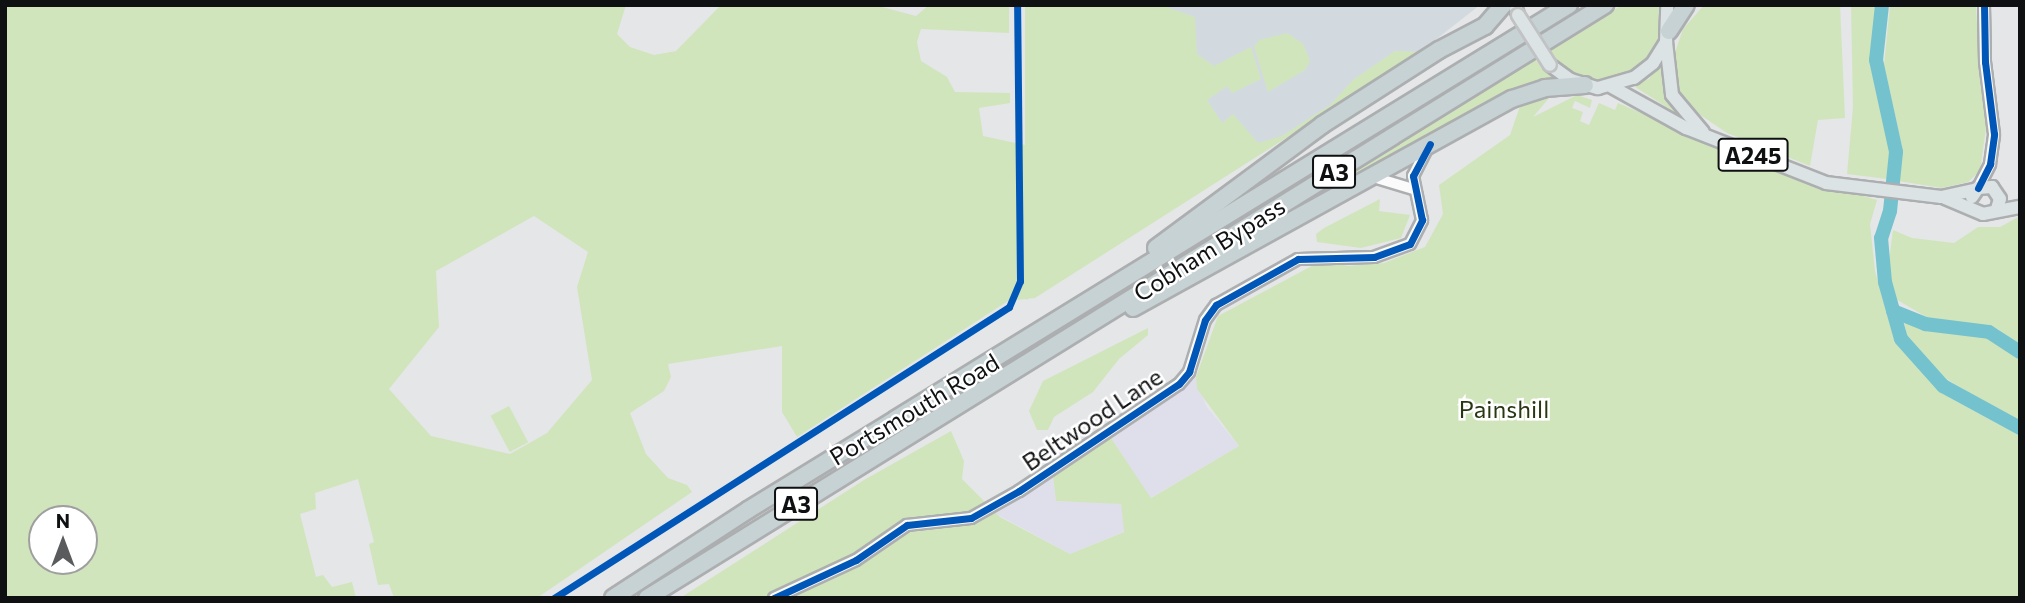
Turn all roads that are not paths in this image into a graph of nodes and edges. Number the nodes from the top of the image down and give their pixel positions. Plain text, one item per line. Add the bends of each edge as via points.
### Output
1 (1492, 5) edge
2 (1503, 5) edge
3 (1569, 5) edge
4 (1605, 5) edge
5 (1667, 5) edge
6 (1686, 5) edge
7 (1984, 5) edge
8 (1516, 10) edge
9 (1668, 37) junction
10 (1438, 50) junction
11 (1585, 86) junction
12 (1612, 87) junction
13 (1703, 132) junction
14 (1430, 144) junction
15 (1990, 164) junction
16 (1373, 177) junction
17 (1413, 189) junction
18 (1977, 189) junction
19 (1997, 190) junction
20 (1941, 197) junction
21 (2020, 199) edge
22 (2020, 207) edge
23 (1974, 208) junction
24 (1997, 209) junction
25 (1073, 311) junction
26 (1064, 340) junction
27 (613, 598) edge
28 (647, 598) edge
29 (774, 598) edge

1 - 10 highway via 1480,20
2 - 10 highway via 1485,26
3 - 25 highway, Cobham Bypass / A3
4 - 26 highway, Cobham Bypass / A3
5 - 9 main road
6 - 9 highway
7 - 15 street via 1984,62 1994,122
8 - 11 main road, bridge via 1550,65
9 - 12 main road via 1646,70
9 - 13 main road, A245 via 1672,95
10 - 25 highway via 1322,125
11 - 12 main road
11 - 14 highway via 1524,93
12 - 13 main road, A245 via 1634,95 1677,124
13 - 20 main road, A245 via 1804,175 1863,190
14 - 16 highway
14 - 17 street via 1414,172
15 - 18 street
15 - 19 street
16 - 17 street
16 - 26 highway via 1111,321
17 - 29 street, Beltwood Lane via 1422,220 1410,244 1374,257 1298,259 1216,305 1205,320 1189,372 1179,384 1020,491 971,518 907,525 856,560
18 - 19 main road
18 - 20 main road, A245
18 - 23 main road
19 - 21 main road
19 - 24 main road
20 - 23 main road, A245
22 - 24 main road
23 - 24 main road via 1983,214
25 - 27 highway, Portsmouth Road / A3
26 - 28 highway, Portsmouth Road / A3

